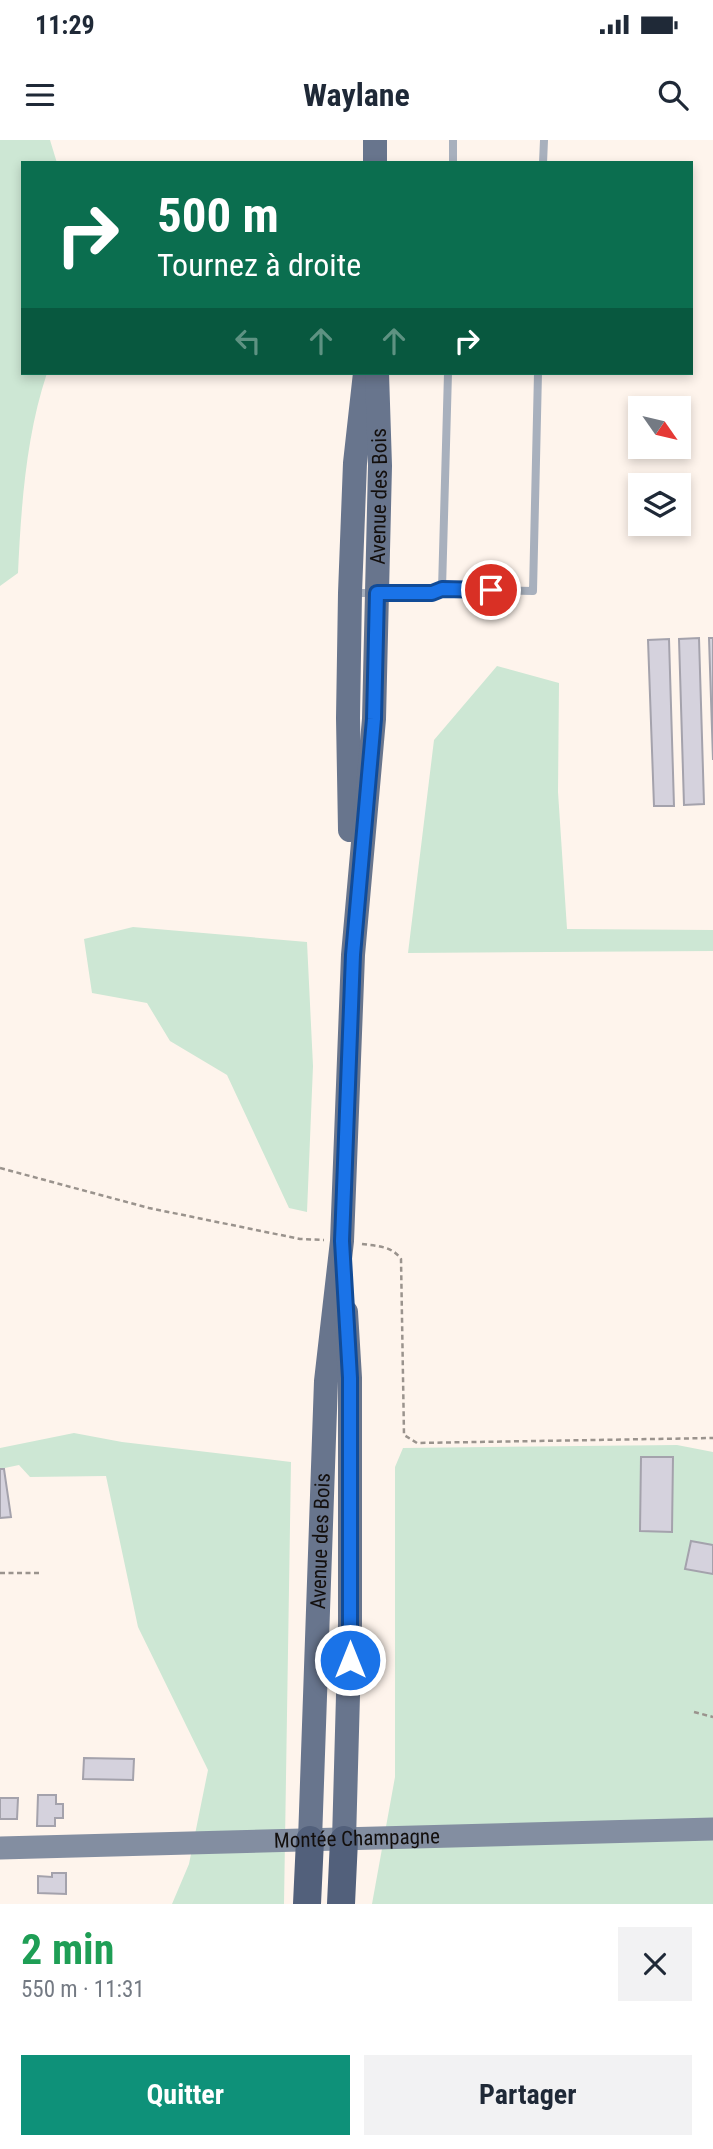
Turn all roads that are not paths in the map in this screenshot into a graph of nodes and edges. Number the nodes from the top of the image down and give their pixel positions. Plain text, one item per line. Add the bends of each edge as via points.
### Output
1 (375, 140) edge
2 (453, 140) edge
3 (544, 140) edge
4 (375, 161) edge
5 (453, 161) edge
6 (543, 161) edge
7 (365, 375) edge
8 (377, 375) edge
9 (447, 375) edge
10 (538, 375) edge
11 (442, 589) junction
12 (350, 593) junction
13 (377, 593) junction
14 (353, 955) junction
15 (342, 1241) junction
16 (713, 1829) edge
17 (310, 1840) junction
18 (344, 1840) junction
19 (0, 1848) edge
20 (307, 1904) edge
21 (341, 1904) edge

1 - 4 main road
2 - 5 lane
3 - 6 lane
7 - 12 main road, Avenue des Bois via 355,463
8 - 13 main road, Avenue des Bois
9 - 11 lane
10 - 11 lane via 533,591
11 - 13 lane
12 - 13 lane
12 - 14 main road, Avenue des Bois
13 - 14 main road, Avenue des Bois via 374,719
14 - 15 main road, Avenue des Bois
15 - 17 main road, Avenue des Bois via 326,1381
15 - 18 main road, Avenue des Bois via 350,1405 350,1660
16 - 18 street, Montée Champagne
17 - 18 street, Montée Champagne
17 - 19 street, Montée Champagne
17 - 20 highway
18 - 21 highway

